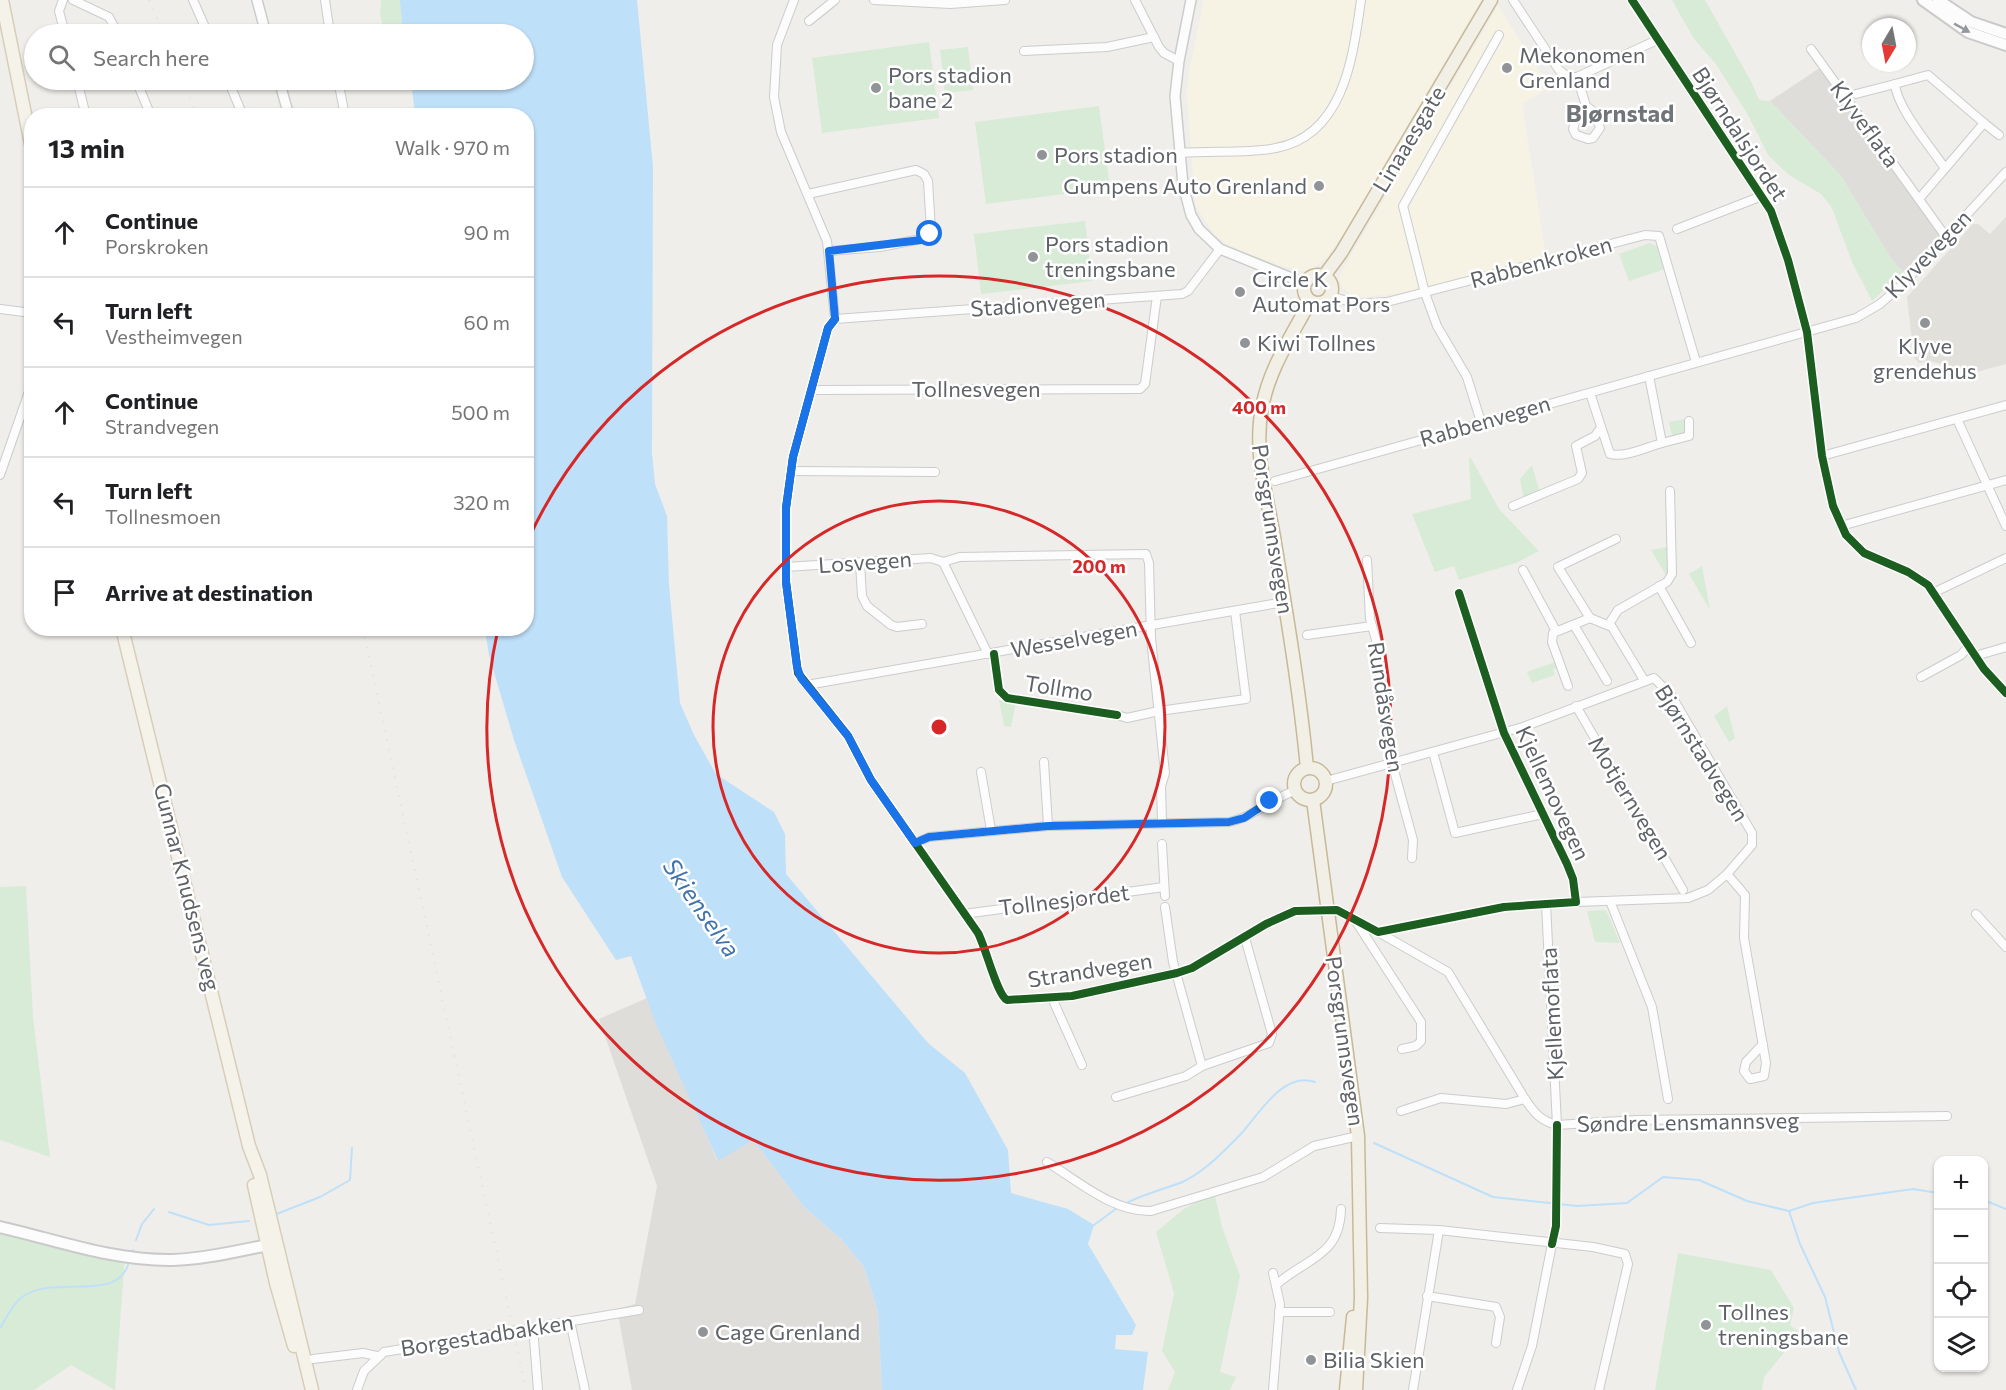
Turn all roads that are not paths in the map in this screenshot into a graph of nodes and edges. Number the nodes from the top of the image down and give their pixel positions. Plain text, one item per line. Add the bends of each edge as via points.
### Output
1 (2, 0) edge
2 (73, 0) edge
3 (193, 0) edge
4 (257, 0) edge
5 (325, 0) edge
6 (795, 0) edge
7 (835, 0) edge
8 (874, 0) edge
9 (1005, 0) edge
10 (1135, 0) edge
11 (1191, 0) edge
12 (1361, 0) edge
13 (1491, 0) edge
14 (1513, 0) edge
15 (1632, 0) edge
16 (1923, 0) edge
17 (1938, 0) edge
18 (62, 1) edge
19 (809, 21) dead end
20 (62, 24) edge
21 (113, 24) edge
22 (204, 24) edge
23 (263, 24) edge
24 (329, 24) edge
25 (2006, 34) edge
26 (1498, 35) dead end
27 (1154, 37) junction
28 (1657, 40) junction
29 (2006, 45) edge
30 (1811, 49) dead end
31 (1024, 51) dead end
32 (1179, 61) junction
33 (1577, 76) junction
34 (1895, 84) junction
35 (80, 90) edge
36 (140, 90) edge
37 (232, 90) edge
38 (282, 90) edge
39 (340, 90) edge
40 (1856, 94) dead end
41 (1586, 106) dead end
42 (84, 108) edge
43 (148, 108) edge
44 (240, 108) edge
45 (287, 108) edge
46 (343, 108) edge
47 (24, 109) edge
48 (1984, 123) junction
49 (1999, 135) dead end
50 (1179, 153) junction
51 (1944, 167) junction
52 (2006, 172) edge
53 (808, 194) junction
54 (1762, 196) junction
55 (1919, 199) junction
56 (1677, 229) dead end
57 (1946, 237) junction
58 (1220, 249) junction
59 (829, 251) junction
60 (1324, 276) junction
61 (1304, 283) junction
62 (1425, 293) junction
63 (1157, 296) junction
64 (1330, 296) junction
65 (1310, 301) junction
66 (0, 309) edge
67 (24, 312) edge
68 (835, 319) junction
69 (1807, 332) junction
70 (1696, 362) junction
71 (1649, 376) junction
72 (813, 390) junction
73 (1590, 393) junction
74 (2006, 405) edge
75 (24, 406) edge
76 (1957, 419) junction
77 (1482, 422) junction
78 (1689, 422) dead end
79 (1600, 429) junction
80 (1662, 443) junction
81 (1822, 456) junction
82 (791, 471) junction
83 (934, 472) dead end
84 (0, 475) edge
85 (2006, 480) edge
86 (1275, 481) dead end
87 (1987, 485) junction
88 (1670, 491) dead end
89 (1513, 506) dead end
90 (1841, 526) junction
91 (2006, 526) edge
92 (1616, 539) dead end
93 (2006, 558) edge
94 (1367, 560) dead end
95 (943, 561) junction
96 (860, 563) junction
97 (785, 567) junction
98 (1523, 570) dead end
99 (1659, 586) junction
100 (1935, 592) junction
101 (1459, 593) dead end
102 (1284, 602) junction
103 (1235, 611) junction
104 (1590, 618) junction
105 (922, 624) dead end
106 (1609, 624) junction
107 (1574, 625) junction
108 (1150, 626) junction
109 (1372, 626) junction
110 (1556, 631) junction
111 (1307, 635) dead end
112 (124, 636) edge
113 (1691, 643) dead end
114 (1969, 646) junction
115 (2006, 647) edge
116 (988, 654) junction
117 (1975, 656) junction
118 (1921, 677) dead end
119 (1644, 680) junction
120 (1607, 681) dead end
121 (807, 685) junction
122 (1568, 686) dead end
123 (2006, 693) edge
124 (1576, 706) junction
125 (1159, 711) junction
126 (1117, 716) dead end
127 (1504, 733) junction
128 (1433, 752) junction
129 (1044, 762) dead end
130 (1392, 763) junction
131 (1307, 768) junction
132 (981, 772) dead end
133 (1326, 781) junction
134 (1296, 790) junction
135 (1313, 800) junction
136 (1543, 814) junction
137 (1162, 823) junction
138 (1048, 826) junction
139 (991, 830) junction
140 (915, 843) junction
141 (1162, 843) dead end
142 (1412, 858) dead end
143 (1727, 874) junction
144 (1683, 890) dead end
145 (1610, 901) junction
146 (1576, 902) junction
147 (1546, 904) junction
148 (1166, 907) dead end
149 (1328, 909) junction
150 (964, 914) junction
151 (1976, 914) dead end
152 (1356, 920) junction
153 (1378, 932) junction
154 (1245, 938) junction
155 (2006, 947) edge
156 (1177, 973) junction
157 (1052, 998) junction
158 (1763, 1044) dead end
159 (1402, 1049) dead end
160 (1083, 1065) dead end
161 (1202, 1066) junction
162 (1116, 1097) dead end
163 (1525, 1099) junction
164 (1668, 1099) dead end
165 (1401, 1111) dead end
166 (1947, 1116) dead end
167 (1557, 1125) junction
168 (1358, 1136) junction
169 (1047, 1162) dead end
170 (1341, 1209) dead end
171 (0, 1227) edge
172 (1380, 1228) dead end
173 (1439, 1230) junction
174 (272, 1244) junction
175 (1552, 1244) junction
176 (1273, 1273) dead end
177 (1277, 1284) junction
178 (1359, 1284) junction
179 (1427, 1296) junction
180 (639, 1310) dead end
181 (1279, 1312) junction
182 (1330, 1312) dead end
183 (570, 1321) junction
184 (533, 1327) junction
185 (1496, 1343) dead end
186 (377, 1356) junction
187 (313, 1359) dead end
188 (305, 1390) edge
189 (312, 1390) edge
190 (357, 1390) edge
191 (538, 1390) edge
192 (585, 1390) edge
193 (1274, 1390) edge
194 (1346, 1390) edge
195 (1356, 1390) edge
196 (1413, 1390) edge
197 (1517, 1390) edge
198 (1599, 1390) edge

1 - 47 main road
2 - 21 street via 109,17
3 - 22 street
4 - 23 street
5 - 24 street
6 - 53 street via 777,45 774,97 781,132
7 - 19 street
8 - 9 street via 950,4
10 - 27 street
11 - 32 street
12 - 50 street via 1341,94 1315,130 1274,149
13 - 60 highway, Linaaesgate
14 - 33 street via 1559,70 1568,77
15 - 28 street, Bjørndalsjordet
16 -> 29 main road via 1968,32
17 - 25 main road via 1971,22
18 - 20 street via 59,11
26 - 62 street via 1404,199
27 - 31 street via 1107,47
27 - 32 street via 1164,53
28 - 33 street
28 - 54 street, Bjørndalsjordet
30 - 55 street, Klyveflata
32 - 50 street via 1175,96
33 - 41 street
34 - 40 street, Klyveflata
34 - 48 street, Klyveflata via 1928,75
34 - 51 street, Klyveflata via 1904,108
35 - 42 street
36 - 43 street
37 - 44 street
38 - 45 street
39 - 46 street
48 - 49 street
48 - 51 street
50 - 58 street via 1191,215
51 - 55 street
52 - 57 street, Klyvevegen
53 - 59 street
53 - 59 street via 916,170 928,181 931,230 926,238
54 - 56 street
54 - 69 street, Bjørndalsjordet via 1782,241
55 - 57 street, Klyveflata
57 - 69 street, Klyvevegen via 1904,283 1871,310 1842,324
58 - 61 street
58 - 63 street, Stadionvegen via 1188,291
59 - 68 street
60 - 61 highway via 1312,275
60 - 64 highway via 1331,284
61 - 65 highway
62 - 64 street, Rabbenkroken via 1368,304
62 - 70 street, Rabbenkroken via 1645,235 1659,236
62 - 77 street via 1437,326 1467,377
63 - 68 street, Stadionvegen
63 - 72 street, Tollnesvegen via 1145,384 1140,389
64 - 65 highway via 1319,303
65 - 102 highway, Porsgrunnsvegen via 1274,368 1260,421 1261,468
66 - 67 street
68 - 72 street, Strandvegen via 828,328
69 - 70 street, Rabbenvegen
69 - 81 street, Bjørndalsjordet
70 - 71 street, Rabbenvegen
71 - 73 street, Rabbenvegen
71 - 80 street
72 - 82 street, Strandvegen
73 - 77 street, Rabbenvegen
73 - 79 street
74 - 76 street
75 - 84 street
76 - 81 street
76 - 87 street
77 - 86 street, Rabbenvegen
78 - 80 street via 1689,436
79 - 80 street via 1613,456
79 - 89 street via 1576,446 1582,473 1578,479
81 - 90 street, Bjørndalsjordet
82 - 83 street
82 - 97 street, Strandvegen
85 - 87 street
87 - 90 street
87 - 91 street
88 - 99 street via 1673,569 1670,578
90 - 100 street via 1864,553 1918,578
92 - 104 street via 1558,567
93 - 100 street
94 - 109 street, Rundåsvegen
95 - 96 street, Losvegen via 931,558
95 - 108 street, Losvegen via 960,557 1146,554
95 - 116 street, Losvegen
96 - 97 street, Losvegen
96 - 105 street via 862,596 867,606 897,627
97 - 121 street, Strandvegen via 797,667
98 - 110 street
99 - 106 street via 1618,610
99 - 113 street
100 - 114 street
101 - 127 street, Kjellemovegen
102 - 103 street, Wesselvegen
102 - 131 highway, Porsgrunnsvegen
103 - 108 street, Wesselvegen
103 - 125 street, Tollmo via 1246,699
104 - 106 street
104 - 107 street
106 - 119 street
107 - 110 street
107 - 120 street
108 - 116 street, Wesselvegen
108 - 125 street
109 - 111 street, Rundåsvegen
109 - 130 street, Rundåsvegen
110 - 122 street via 1552,642
112 - 174 main road, Gunnar Knudsens veg
114 - 117 street
114 - 118 street via 1961,655
115 - 117 street
116 - 121 street, Wesselvegen
117 - 123 street
119 - 124 street, Bjørnstadvegen
119 - 143 street, Bjørnstadvegen via 1654,678 1663,684 1752,833 1752,844
121 - 140 street, Strandvegen via 848,736 871,780
124 - 127 street, Bjørnstadvegen
124 - 144 street, Motjernvegen
125 - 126 street, Tollmo via 1127,718
125 - 137 street via 1165,773 1161,786
127 - 128 street, Bjørnstadvegen
127 - 136 street, Kjellemovegen
128 - 130 street, Bjørnstadvegen
128 - 136 street via 1455,833
129 - 138 street
130 - 133 street, Bjørnstadvegen
130 - 142 street, Rundåsvegen via 1413,840
131 - 133 highway via 1317,769
131 - 134 highway via 1296,777
132 - 139 street
133 - 135 highway via 1323,793
134 - 135 highway via 1301,797
134 - 137 street via 1236,821
135 - 149 highway, Porsgrunnsvegen
136 - 146 street, Kjellemovegen via 1568,864
137 - 138 street
138 - 139 street
139 - 140 street via 929,837
140 - 150 street, Strandvegen
141 - 150 street, Tollnesjordet via 1164,891
143 - 145 street, Bjørnstadvegen via 1708,890 1688,898
143 - 158 street via 1745,895 1744,938
145 - 146 street, Bjørnstadvegen
145 - 164 street via 1652,1007
146 - 147 street
147 - 153 street via 1504,907
147 - 167 street, Kjellemoflata
148 - 156 street, Strandvegen
149 - 152 street
149 - 154 street, Strandvegen via 1295,911
149 - 168 highway, Porsgrunnsvegen
150 - 157 street, Strandvegen via 984,945 1002,998
151 - 155 street
152 - 153 street
152 - 159 street via 1421,1022 1421,1041
153 - 163 street, Søndre Lensmannsveg via 1448,972
154 - 156 street, Strandvegen
154 - 161 street via 1271,1039 1263,1047
156 - 157 street, Strandvegen
156 - 161 street, Strandvegen
157 - 160 street, Strandvegen
161 - 162 street via 1186,1076
163 - 165 street via 1506,1104 1441,1098
163 - 167 street, Søndre Lensmannsveg via 1538,1117
166 - 167 street, Søndre Lensmannsveg via 1636,1120
168 - 169 street via 1314,1146 1263,1177 1151,1210 1118,1206
168 - 178 highway, Porsgrunnsvegen
170 - 177 street via 1341,1222 1330,1247
171 - 174 main road via 141,1259 192,1259
172 - 173 street
173 - 175 street
173 - 179 street
174 - 188 main road, Gunnar Knudsens veg
174 - 189 main road, Gunnar Knudsens veg
175 - 197 street via 1532,1346
175 - 198 street via 1625,1254 1628,1264
176 - 177 street
177 - 181 street
178 - 194 highway, Porsgrunnsvegen
178 - 195 highway, Porsgrunnsvegen
179 - 185 street via 1496,1308 1500,1317
179 - 196 street
180 - 183 street, Borgestadbakken
181 - 182 street
181 - 193 street
183 - 184 street, Borgestadbakken
183 - 192 street
184 - 186 street, Borgestadbakken via 394,1349
184 - 191 street
186 - 187 street via 363,1353
186 - 190 street, Borgestadbakken via 364,1371

